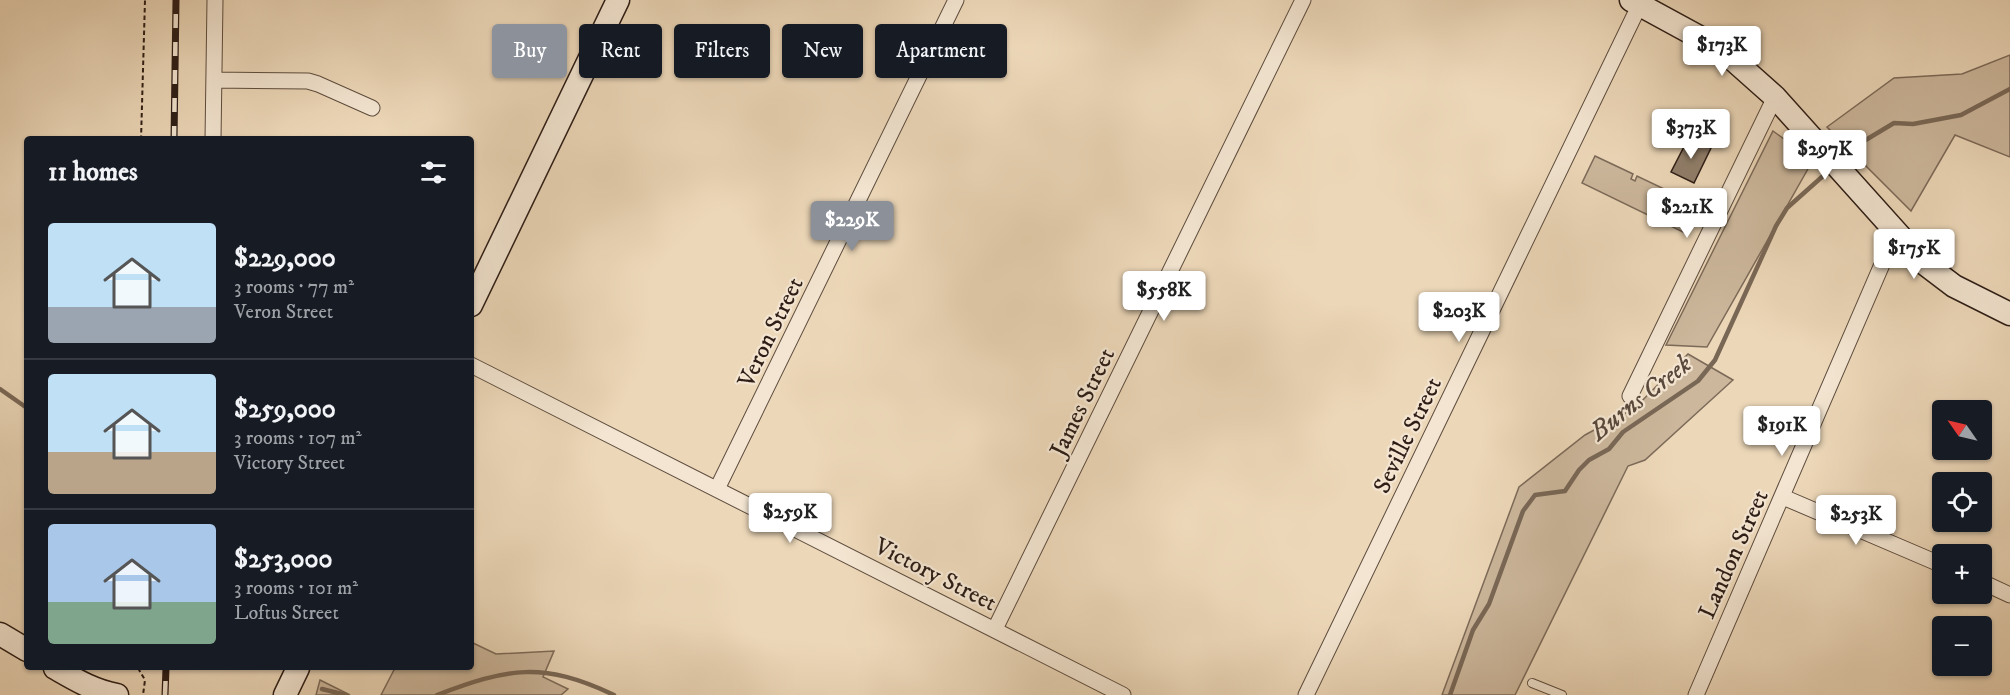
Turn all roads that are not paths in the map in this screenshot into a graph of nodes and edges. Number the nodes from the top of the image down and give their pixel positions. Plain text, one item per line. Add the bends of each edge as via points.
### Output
1 (215, 0) edge
2 (618, 0) edge
3 (956, 0) edge
4 (1303, 0) edge
5 (1638, 1) edge
6 (214, 80) junction
7 (1775, 97) junction
8 (372, 108) dead end
9 (213, 136) edge
10 (1896, 232) junction
11 (474, 298) edge
12 (2010, 314) edge
13 (474, 367) edge
14 (1630, 396) dead end
15 (717, 489) junction
16 (1783, 497) junction
17 (1932, 562) edge
18 (1992, 587) edge
19 (2010, 595) edge
20 (996, 629) junction
21 (0, 634) edge
22 (24, 648) edge
23 (59, 670) edge
24 (280, 670) edge
25 (297, 670) edge
26 (307, 670) edge
27 (1532, 683) dead end
28 (117, 695) edge
29 (270, 695) edge
30 (285, 695) edge
31 (297, 695) edge
32 (1124, 695) edge
33 (1306, 695) edge
34 (1562, 695) edge
35 (1696, 695) edge

1 - 6 street
2 - 11 street
3 - 15 street, Veron Street
4 - 20 street, James Street
5 - 7 street via 1721,50
5 - 33 street, Seville Street
6 - 8 street via 308,81
6 - 9 street
7 - 10 street
7 - 14 street
10 - 12 street via 1925,264 1954,286
10 - 16 street, Landon Street
13 - 15 street, Victory Street
15 - 20 street, Victory Street
16 - 17 street
16 - 35 street, Landon Street
18 - 19 street
20 - 32 street, Victory Street
21 - 22 street
23 - 28 street via 96,690
24 - 29 street
25 - 30 street
26 - 31 street
27 - 34 lane

